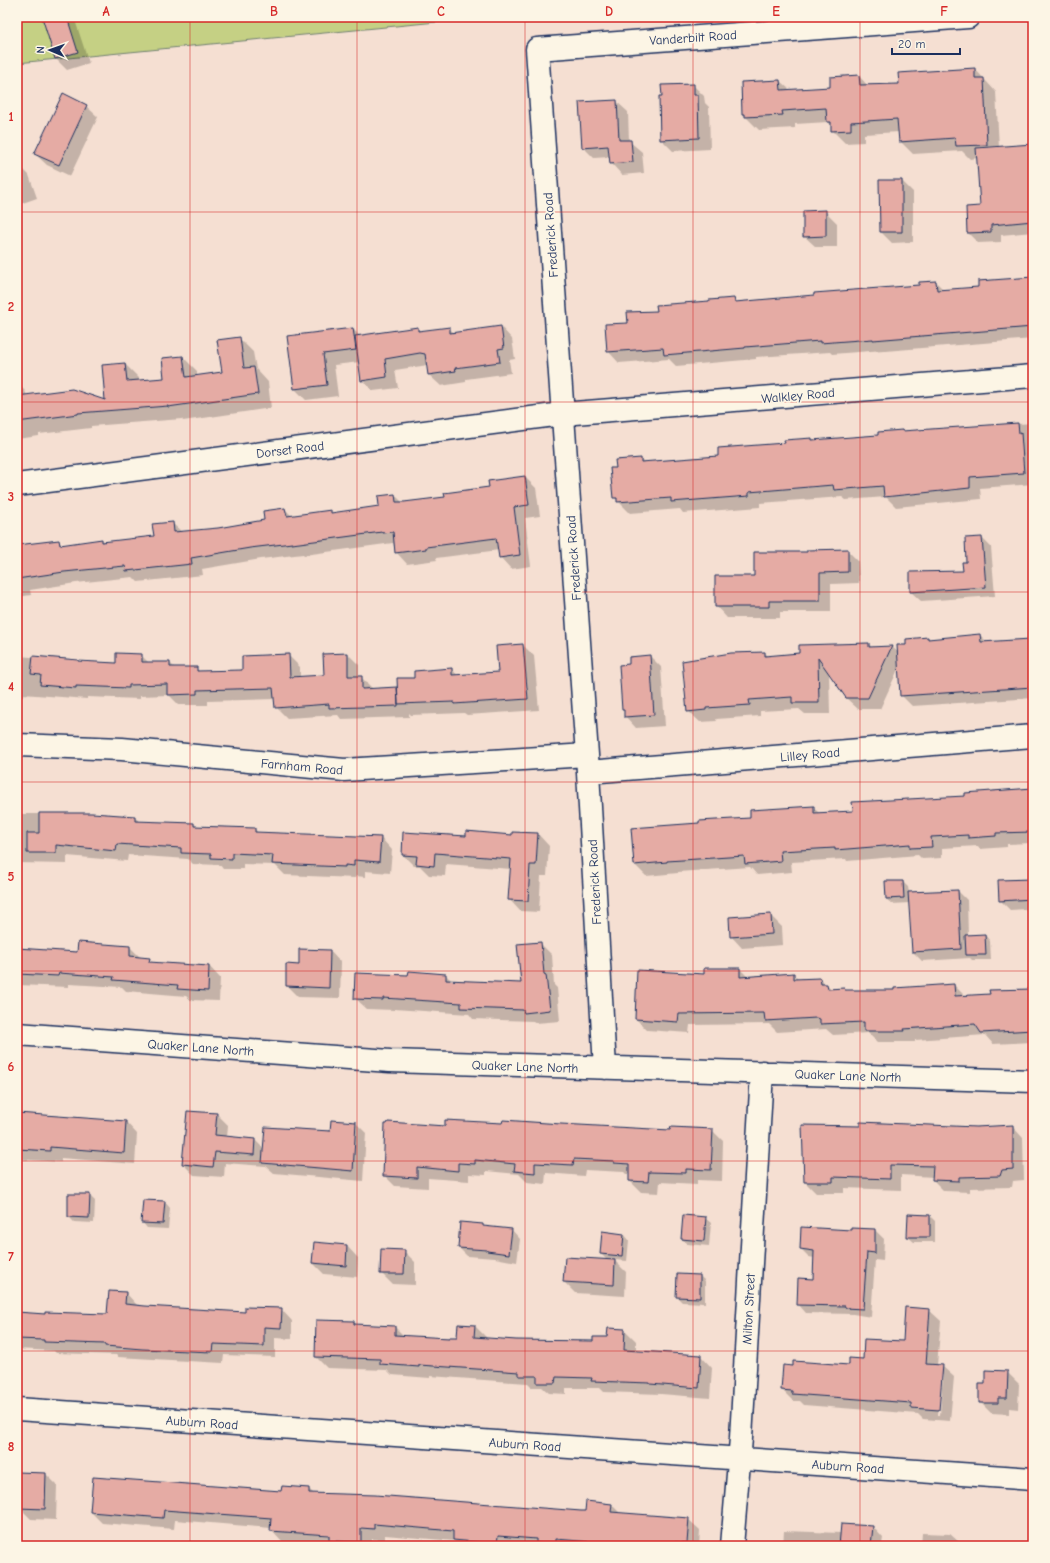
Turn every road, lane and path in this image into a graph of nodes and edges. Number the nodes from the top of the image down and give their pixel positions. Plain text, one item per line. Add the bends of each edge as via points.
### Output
1 (968, 17) edge
2 (537, 49) joint
3 (1033, 376) edge
4 (562, 414) junction
5 (17, 485) edge
6 (1033, 736) edge
7 (17, 745) edge
8 (588, 763) junction
9 (17, 1034) edge
10 (605, 1068) junction
11 (762, 1072) junction
12 (1033, 1081) edge
13 (17, 1409) edge
14 (739, 1459) junction
15 (1033, 1479) edge
16 (732, 1546) edge

1 - 2 street, Vanderbilt Road
2 - 4 street, Frederick Road
3 - 4 street, Walkley Road
4 - 5 street, Dorset Road
4 - 8 street, Frederick Road
6 - 8 street, Lilley Road
7 - 8 street, Farnham Road via 122,749 344,770
8 - 10 street, Frederick Road
9 - 10 street, Quaker Lane North via 390,1061
10 - 11 street, Quaker Lane North
11 - 12 street, Quaker Lane North
11 - 14 street, Milton Street
13 - 14 street, Auburn Road
14 - 15 street, Auburn Road
14 - 16 street, Milton Street

